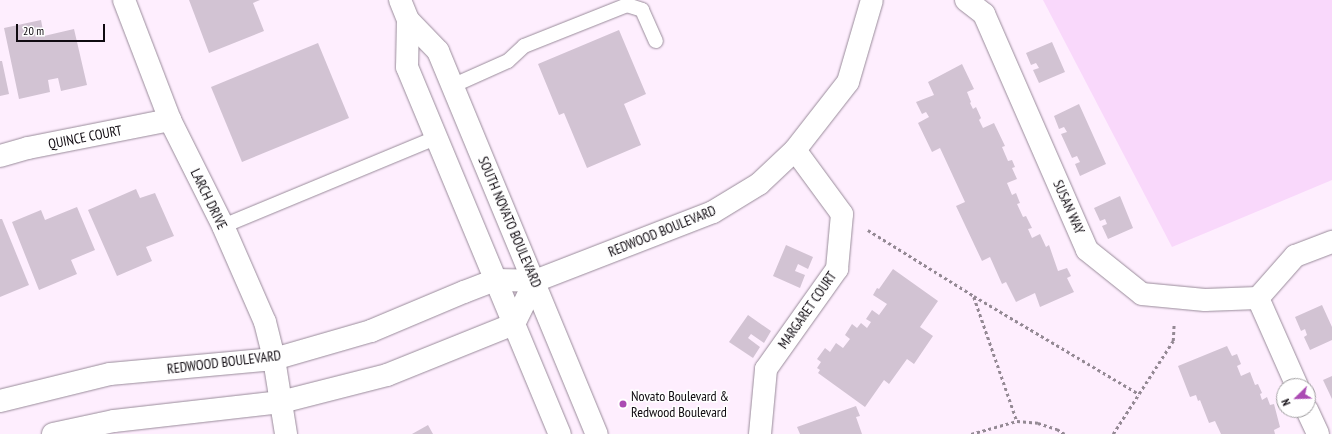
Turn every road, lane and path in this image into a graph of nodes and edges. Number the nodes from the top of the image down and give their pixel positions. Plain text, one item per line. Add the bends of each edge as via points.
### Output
1 (124, 0) edge
2 (400, 0) edge
3 (872, 0) edge
4 (966, 0) edge
5 (408, 20) junction
6 (656, 41) dead end
7 (452, 86) junction
8 (170, 120) junction
9 (435, 138) junction
10 (795, 150) junction
11 (0, 156) edge
12 (842, 214) junction
13 (223, 226) junction
14 (1332, 242) edge
15 (496, 280) junction
16 (535, 281) junction
17 (974, 296) junction
18 (1176, 297) junction
19 (1258, 298) junction
20 (514, 324) junction
21 (274, 359) junction
22 (1293, 378) edge
23 (1139, 394) junction
24 (0, 401) edge
25 (281, 402) junction
26 (1311, 418) edge
27 (1017, 421) junction
28 (53, 434) edge
29 (286, 434) edge
30 (560, 434) edge
31 (597, 434) edge
32 (760, 434) edge
33 (971, 434) edge
34 (1064, 434) edge
35 (1113, 434) edge
36 (1318, 434) edge

1 - 8 street, LARCH DRIVE
2 - 5 street, SOUTH NOVATO BOULEVARD
3 - 10 street, REDWOOD BOULEVARD via 848,82
4 - 18 street, SUSAN WAY via 984,14 1087,250 1142,294
5 - 7 street, SOUTH NOVATO BOULEVARD via 438,52
5 - 9 street, SOUTH NOVATO BOULEVARD via 407,67
6 - 7 lane via 642,10 627,5 524,46 508,61
7 - 16 street, SOUTH NOVATO BOULEVARD
8 - 11 street, QUINCE COURT via 28,148
8 - 13 street, LARCH DRIVE
9 - 13 lane
9 - 15 street, SOUTH NOVATO BOULEVARD
10 - 12 street
10 - 16 street, REDWOOD BOULEVARD via 759,184 713,212
12 - 17 path
12 - 32 street, MARGARET COURT via 837,269 766,369
13 - 21 street, LARCH DRIVE via 265,322
14 - 19 street via 1295,256
15 - 16 street, REDWOOD BOULEVARD
15 - 20 street, SOUTH NOVATO BOULEVARD
15 - 21 street, REDWOOD BOULEVARD via 371,331
16 - 20 street
16 - 31 street, SOUTH NOVATO BOULEVARD
17 - 23 path
17 - 27 path
18 - 19 street, SUSAN WAY via 1205,300
18 - 23 path via 1173,341
19 - 22 street
20 - 25 street via 388,375
20 - 30 street, SOUTH NOVATO BOULEVARD
21 - 24 street, REDWOOD BOULEVARD via 110,374
21 - 25 street, LARCH DRIVE
23 - 35 path
25 - 28 street via 114,421
25 - 29 street, LARCH DRIVE
26 - 36 street
27 - 33 path
27 - 34 path via 1038,423

